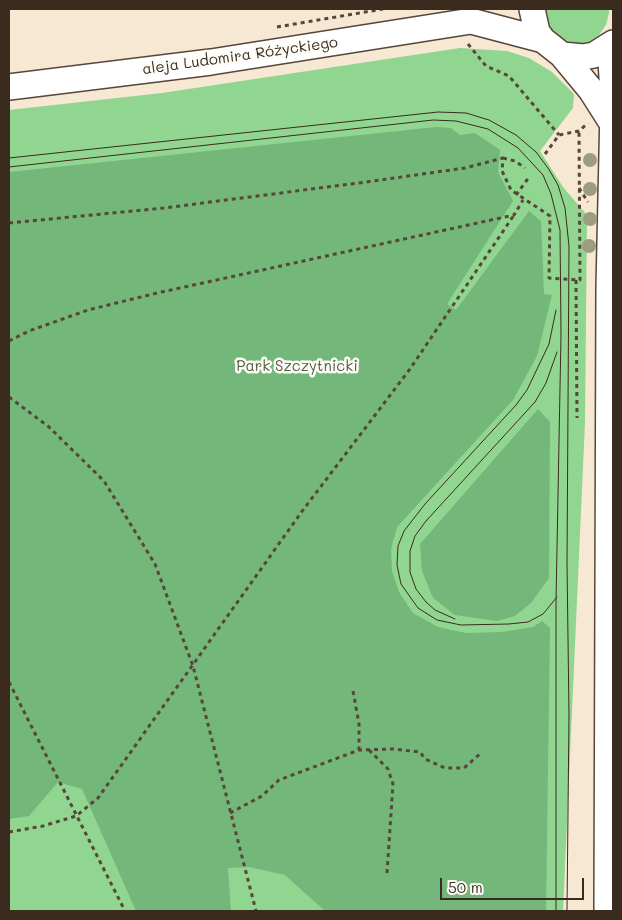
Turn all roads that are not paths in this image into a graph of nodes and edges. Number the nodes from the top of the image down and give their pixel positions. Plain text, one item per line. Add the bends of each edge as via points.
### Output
1 (532, 9) edge
2 (480, 25) edge
3 (613, 43) edge
4 (552, 48) junction
5 (613, 51) edge
6 (9, 87) edge
7 (613, 94) edge
8 (612, 116) edge
9 (607, 911) edge

1 - 4 street via 533,23
2 - 4 street, aleja Ludomira Różyckiego
2 - 6 street, aleja Ludomira Różyckiego
3 - 4 street, aleja Ludomira Różyckiego via 594,55 583,57
4 - 8 street
5 - 7 street
8 - 9 street

